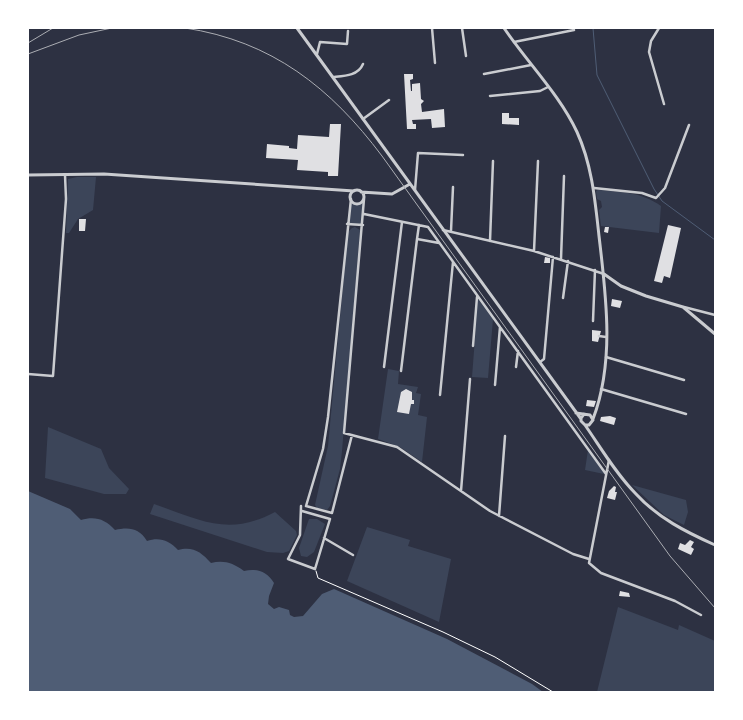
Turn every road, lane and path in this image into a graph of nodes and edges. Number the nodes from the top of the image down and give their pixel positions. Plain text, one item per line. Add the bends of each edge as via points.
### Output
1 (297, 28) edge
2 (432, 28) edge
3 (462, 28) edge
4 (504, 28) edge
5 (659, 28) edge
6 (574, 30) dead end
7 (348, 31) dead end
8 (514, 42) junction
9 (316, 54) junction
10 (466, 56) dead end
11 (435, 63) dead end
12 (363, 64) dead end
13 (531, 65) junction
14 (484, 74) dead end
15 (333, 77) junction
16 (548, 87) junction
17 (490, 96) dead end
18 (389, 100) dead end
19 (664, 104) dead end
20 (363, 119) junction
21 (689, 125) dead end
22 (463, 155) dead end
23 (493, 161) dead end
24 (538, 161) dead end
25 (28, 175) edge
26 (65, 175) junction
27 (564, 176) dead end
28 (410, 184) junction
29 (453, 187) dead end
30 (594, 188) junction
31 (340, 190) junction
32 (354, 191) junction
33 (415, 191) junction
34 (361, 192) junction
35 (369, 193) junction
36 (351, 198) junction
37 (364, 198) junction
38 (364, 214) junction
39 (402, 222) junction
40 (347, 224) junction
41 (363, 225) junction
42 (419, 225) junction
43 (443, 230) junction
44 (451, 231) junction
45 (417, 239) junction
46 (490, 241) junction
47 (440, 243) junction
48 (534, 251) junction
49 (553, 257) junction
50 (561, 259) junction
51 (568, 261) junction
52 (453, 262) junction
53 (595, 270) junction
54 (604, 274) junction
55 (478, 296) junction
56 (562, 298) dead end
57 (683, 307) junction
58 (715, 315) edge
59 (593, 321) dead end
60 (500, 327) junction
61 (715, 334) edge
62 (599, 336) dead end
63 (606, 337) junction
64 (473, 346) dead end
65 (518, 351) junction
66 (605, 357) junction
67 (540, 362) junction
68 (384, 367) dead end
69 (516, 367) dead end
70 (401, 370) dead end
71 (28, 374) edge
72 (470, 379) dead end
73 (684, 380) dead end
74 (495, 385) dead end
75 (601, 389) junction
76 (440, 395) dead end
77 (596, 409) junction
78 (576, 413) junction
79 (586, 414) junction
80 (686, 414) dead end
81 (581, 419) junction
82 (593, 419) junction
83 (591, 424) junction
84 (585, 425) junction
85 (591, 433) junction
86 (352, 435) junction
87 (505, 436) dead end
88 (609, 459) junction
89 (606, 474) junction
90 (461, 492) junction
91 (302, 506) dead end
92 (302, 511) junction
93 (499, 516) junction
94 (324, 538) junction
95 (715, 545) edge
96 (353, 555) dead end
97 (589, 559) junction
98 (314, 569) junction
99 (700, 615) dead end
100 (553, 692) edge

1 - 9 street
2 - 11 street
3 - 10 street
4 - 8 street
5 - 19 street via 651,41 649,52
6 - 8 street
7 - 9 street via 346,44 320,42
8 - 13 street
9 - 15 street
12 - 15 street via 361,69 352,75
13 - 14 street
13 - 16 street
15 - 20 street
16 - 17 street via 540,91
16 - 30 street via 577,132 584,148
18 - 20 street
20 - 28 street
21 - 30 street via 665,188 656,198 642,193
22 - 33 street via 418,153
23 - 46 street
24 - 48 street
25 - 26 street
26 - 31 street via 104,174
26 - 71 street via 66,199 53,376
27 - 50 street
28 - 33 street
28 - 35 street via 392,194
29 - 44 street
30 - 54 street
31 - 32 street
31 - 36 street
32 - 34 street
32 - 36 street
33 - 43 street
34 - 35 street
34 - 37 street
35 - 37 street
36 - 37 street via 357,204
36 - 40 street
37 - 38 street
38 - 39 street
38 - 41 street
39 - 42 street
39 - 68 street
40 - 41 street
40 - 86 street via 328,417 323,449 306,506 332,513
41 - 86 street via 344,433
42 - 45 street
42 - 47 street via 428,227
43 - 44 street
43 - 67 street
44 - 46 street
45 - 47 street
45 - 70 street
46 - 48 street
47 - 52 street
48 - 49 street
49 - 50 street
49 - 67 street via 544,359
50 - 51 street
51 - 53 street
51 - 56 street
52 - 55 street
52 - 76 street
53 - 54 street
53 - 59 street
54 - 57 street via 621,286
54 - 63 street via 607,304
55 - 60 street
55 - 64 street
57 - 58 street
57 - 61 street
60 - 65 street
60 - 74 street
62 - 63 street
63 - 66 street
65 - 69 street
65 - 89 street
66 - 73 street
66 - 75 street
67 - 78 street
72 - 90 street
75 - 77 street
75 - 80 street
77 - 79 street
77 - 82 street
78 - 79 street
78 - 81 street
79 - 81 street
79 - 82 street
81 - 84 street
82 - 83 street
83 - 84 street
83 - 85 street
84 - 85 street
85 - 88 street
86 - 90 street via 396,447
87 - 93 street
88 - 89 street
88 - 95 street via 635,493 653,510 677,527
89 - 97 street
90 - 93 street
91 - 92 street
92 - 94 street via 330,519
92 - 98 street via 300,535 288,559
93 - 97 street via 573,554
94 - 96 street
94 - 98 street
97 - 99 street via 590,565 601,573 663,596
98 - 100 path via 318,578 495,657

